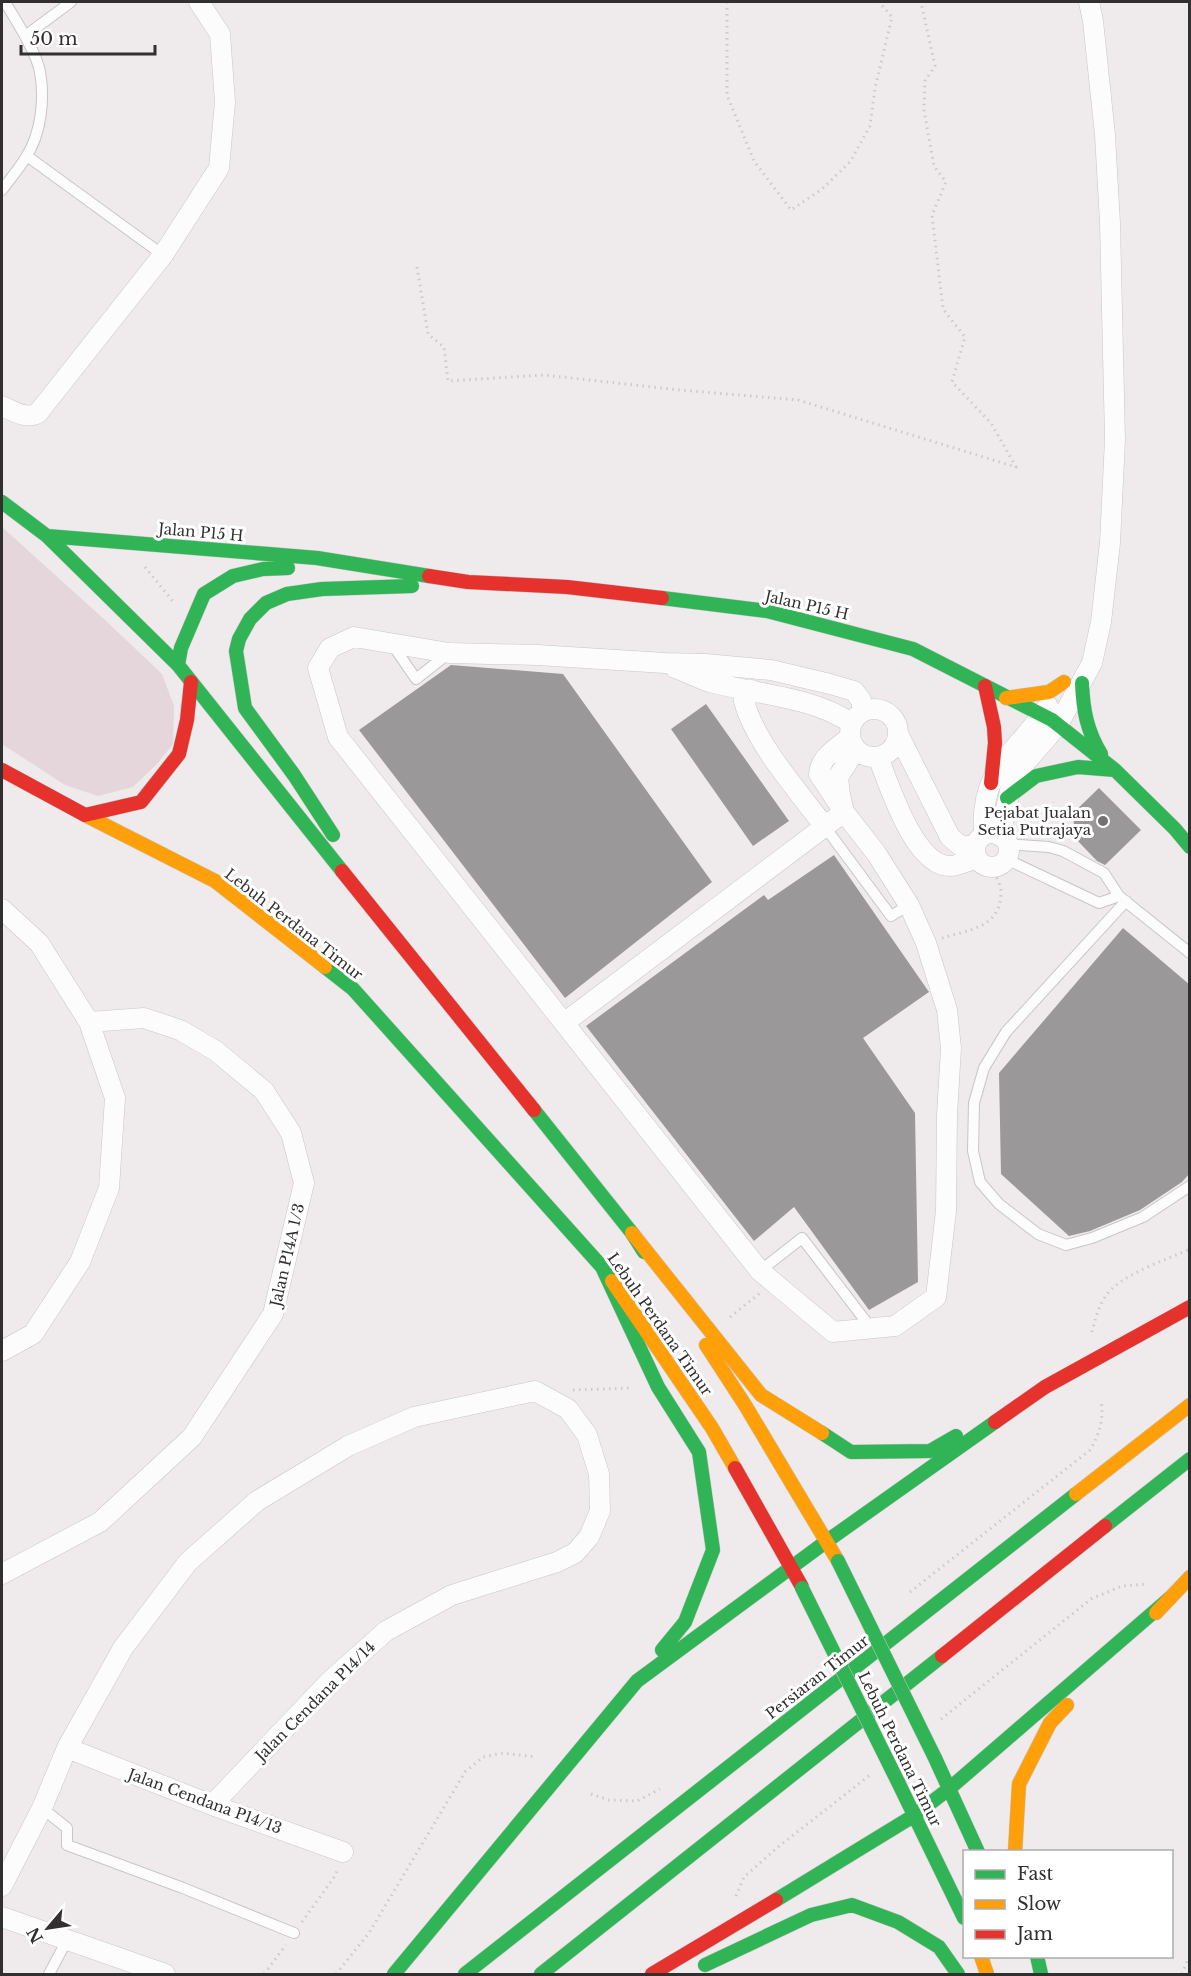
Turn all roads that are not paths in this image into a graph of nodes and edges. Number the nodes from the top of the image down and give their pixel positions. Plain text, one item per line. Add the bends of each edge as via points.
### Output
1 (5, 2) edge
2 (71, 2) edge
3 (199, 2) edge
4 (1089, 2) edge
5 (25, 36) junction
6 (27, 156) junction
7 (2, 190) edge
8 (164, 255) junction
9 (2, 406) edge
10 (2, 502) edge
11 (47, 536) junction
12 (351, 564) junction
13 (468, 582) junction
14 (391, 643) junction
15 (449, 653) junction
16 (665, 663) junction
17 (178, 664) junction
18 (191, 682) junction
19 (1073, 682) junction
20 (722, 684) junction
21 (985, 686) junction
22 (752, 690) junction
23 (1006, 698) junction
24 (1050, 720) junction
25 (855, 730) junction
26 (898, 734) junction
27 (758, 735) junction
28 (878, 757) junction
29 (1111, 766) junction
30 (2, 770) edge
31 (991, 783) junction
32 (1007, 798) junction
33 (844, 812) junction
34 (85, 815) junction
35 (825, 827) junction
36 (1190, 847) edge
37 (992, 849) junction
38 (363, 895) junction
39 (1123, 899) junction
40 (909, 905) junction
41 (2, 909) edge
42 (1190, 954) edge
43 (89, 1022) junction
44 (564, 1023) junction
45 (1190, 1186) edge
46 (632, 1233) junction
47 (602, 1267) junction
48 (760, 1271) junction
49 (1190, 1307) edge
50 (871, 1328) junction
51 (2, 1351) edge
52 (1045, 1387) junction
53 (1190, 1405) edge
54 (1190, 1459) edge
55 (827, 1541) junction
56 (792, 1568) junction
57 (2, 1574) edge
58 (1190, 1577) edge
59 (1170, 1598) junction
60 (637, 1681) junction
61 (67, 1748) junction
62 (950, 1788) junction
63 (212, 1805) junction
64 (42, 1808) junction
65 (915, 1815) junction
66 (978, 1850) edge
67 (1015, 1850) edge
68 (343, 1852) road end
69 (2, 1886) edge
70 (963, 1916) edge
71 (2, 1917) edge
72 (294, 1932) road end
73 (67, 1940) junction
74 (982, 1958) edge
75 (1037, 1958) edge
76 (694, 1970) dead end
77 (144, 1971) edge
78 (49, 1974) edge
79 (165, 1974) edge
80 (394, 1974) edge
81 (465, 1974) edge
82 (541, 1974) edge
83 (652, 1974) edge
84 (958, 1974) edge
85 (987, 1974) edge
86 (1041, 1974) edge

1 - 5 lane
2 - 5 lane
3 - 8 street via 220,34 225,102 219,168
4 - 19 street via 1105,135 1115,438 1101,622
5 - 6 lane via 40,70 41,89 39,126
6 - 7 lane
6 - 8 lane
8 - 9 street via 38,413 28,417
10 - 11 main road, Lebuh Perdana Timur
11 - 12 main road, Jalan P15 H
11 - 17 main road, Lebuh Perdana Timur
12 - 13 main road, Jalan P15 H
12 - 17 main road, Jalan P15 H via 263,569 233,576 204,594
13 - 21 main road, Jalan P15 H via 567,587 767,611 912,648
13 - 38 main road via 287,594 266,603 250,619 239,639 236,651 245,708 331,831
14 - 15 street
14 - 15 lane via 416,679
14 - 44 street via 354,637 330,648 318,668 338,737
15 - 16 street
16 - 20 street
16 - 25 street via 771,670 854,691 861,700
17 - 18 main road, Lebuh Perdana Timur
18 - 34 main road via 179,754 141,802
18 - 38 main road, Lebuh Perdana Timur
19 - 23 main road via 1049,692
19 - 24 street
19 - 29 main road via 1089,736
20 - 22 street
20 - 27 street via 743,721
21 - 23 main road, Jalan P15 H
21 - 31 main road via 995,743
22 - 25 street via 843,717
22 - 27 street via 744,701
23 - 24 main road, Jalan P15 H
24 - 29 main road, Jalan P15 H
24 - 31 street via 1010,751
24 - 32 street via 1013,777
25 - 26 street via 879,710 892,718
25 - 28 street via 870,757
25 - 33 street via 820,764 819,774
26 - 28 street via 892,749
26 - 37 street via 950,837 962,847
27 - 35 street
28 - 37 street via 908,830 930,859 950,866
29 - 32 main road via 1078,767 1036,776
29 - 36 main road, Jalan P15 H
30 - 34 main road, Lebuh Perdana Timur
31 - 37 street via 982,816
32 - 37 street
33 - 35 street
33 - 40 street
34 - 47 main road, Lebuh Perdana Timur via 215,881 353,989
35 - 40 lane via 891,916
35 - 44 street
37 - 39 lane via 1099,903
37 - 39 lane via 1049,847 1063,851 1104,873
38 - 46 main road, Lebuh Perdana Timur
39 - 42 lane
39 - 45 lane via 1006,1032 984,1068 974,1102 973,1151 980,1182 999,1204 1038,1234 1066,1245 1143,1217
40 - 50 street via 948,1010 951,1048 946,1211 936,1296 895,1326
41 - 43 street via 39,943
43 - 51 street via 115,1098 110,1188 80,1262 33,1334
43 - 57 street, Jalan P14A 1/3 via 144,1018 180,1030 216,1051 264,1091 291,1133 304,1183 273,1314 192,1437 100,1522
44 - 48 street
46 - 52 main road via 761,1395 851,1452 930,1451
46 - 55 main road, Lebuh Perdana Timur via 745,1405
47 - 56 main road, Lebuh Perdana Timur via 712,1428
47 - 60 main road via 658,1387 699,1452 714,1550 685,1622
48 - 50 street via 833,1332
48 - 50 lane via 802,1238
49 - 52 main road
52 - 55 main road
53 - 81 main road, Persiaran Timur
54 - 82 main road
55 - 56 main road
55 - 62 main road, Lebuh Perdana Timur, bridge
56 - 60 main road
56 - 65 main road, Lebuh Perdana Timur, bridge
58 - 59 main road
59 - 62 main road
59 - 67 main road via 1050,1723 1019,1784
60 - 80 main road
61 - 63 street, Jalan Cendana P14/13
61 - 63 street, Jalan Cendana P14/14 via 123,1647 188,1562 257,1500 348,1446 414,1417 535,1391 568,1409 587,1435 599,1474 600,1511 582,1545 557,1562 452,1595 386,1631 330,1681
61 - 64 street, Jalan Cendana P14/14
62 - 65 main road
62 - 66 main road, Lebuh Perdana Timur
63 - 68 street, Jalan Cendana P14/13
64 - 69 street, Jalan Cendana P14/14
64 - 72 lane via 67,1828 68,1845
65 - 70 main road, Lebuh Perdana Timur
65 - 83 main road
71 - 73 street
73 - 77 street
73 - 78 lane
74 - 85 main road
75 - 86 main road
76 - 84 main road via 811,1915 852,1905 898,1922 939,1947
77 - 79 street

